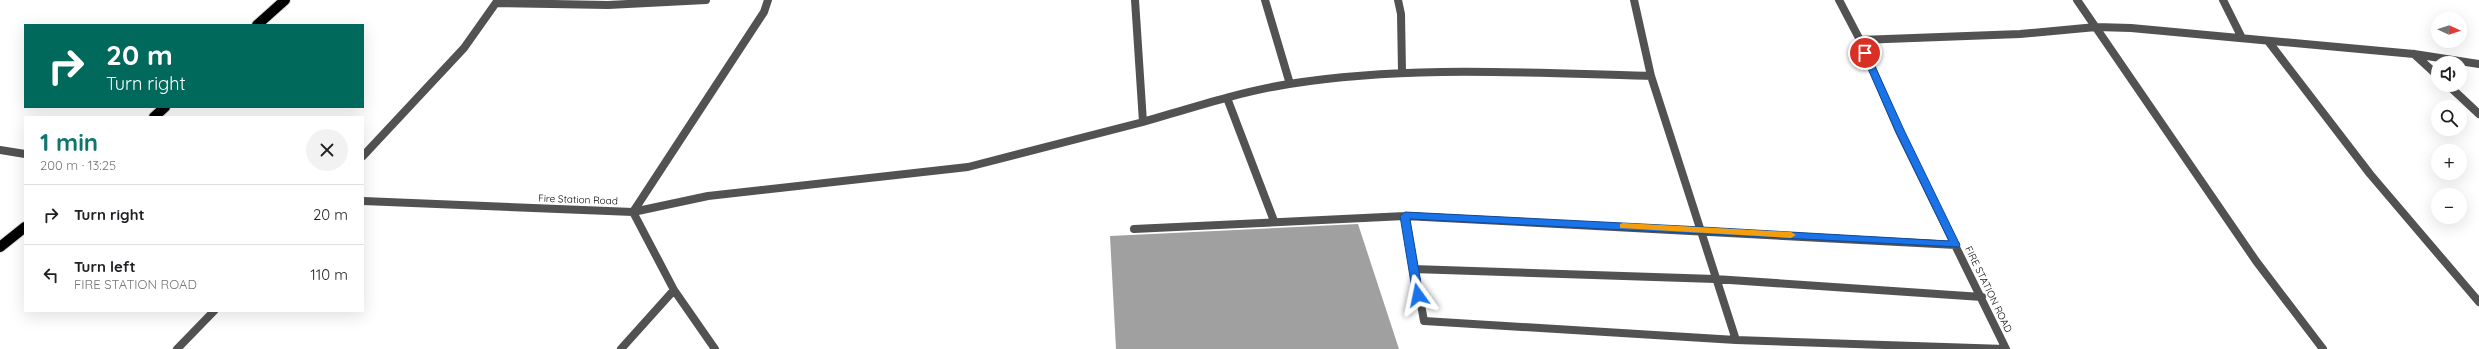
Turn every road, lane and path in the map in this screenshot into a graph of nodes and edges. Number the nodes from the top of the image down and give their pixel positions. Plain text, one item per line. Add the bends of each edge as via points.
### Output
1 (285, 0) edge
2 (706, 0) edge
3 (768, 0) edge
4 (1136, 0) edge
5 (1264, 0) edge
6 (1398, 0) edge
7 (1634, 0) edge
8 (1839, 0) edge
9 (2077, 0) edge
10 (2223, 0) edge
11 (497, 2) edge
12 (258, 24) edge
13 (2096, 27) junction
14 (2242, 38) junction
15 (1860, 40) junction
16 (2268, 41) junction
17 (2414, 54) junction
18 (2479, 64) edge
19 (2431, 70) edge
20 (1402, 72) junction
21 (1651, 76) junction
22 (1290, 84) junction
23 (2455, 92) edge
24 (1227, 98) junction
25 (164, 108) edge
26 (2479, 114) edge
27 (155, 116) edge
28 (1143, 122) junction
29 (0, 150) edge
30 (24, 154) edge
31 (364, 155) edge
32 (364, 201) edge
33 (633, 212) junction
34 (1405, 216) junction
35 (1274, 221) junction
36 (24, 228) edge
37 (1134, 229) dead end
38 (1702, 230) junction
39 (1956, 245) junction
40 (0, 247) edge
41 (1413, 269) junction
42 (1715, 279) junction
43 (674, 290) junction
44 (1982, 297) junction
45 (2479, 302) edge
46 (213, 312) edge
47 (1736, 340) junction
48 (177, 349) edge
49 (621, 349) edge
50 (715, 349) edge
51 (2006, 349) edge
52 (2323, 349) edge

1 - 12 main road
2 - 11 street via 608,5
3 - 33 street via 764,12
4 - 28 street
5 - 22 street
6 - 20 street via 1402,14
7 - 21 street
8 - 15 street, FIRE STATION ROAD
9 - 13 street
10 - 14 street
11 - 31 street via 464,48
13 - 14 street
13 - 15 street via 2020,34
13 - 52 street via 2256,261
14 - 16 street
15 - 39 street, FIRE STATION ROAD via 1899,130
16 - 17 street
16 - 45 street via 2306,93
17 - 18 street
17 - 19 street
20 - 21 street, Fire Station Road
20 - 22 street, Fire Station Road
21 - 38 street
22 - 24 street, Fire Station Road
23 - 26 street
24 - 28 street, Fire Station Road
24 - 35 street
25 - 27 main road
28 - 33 street, Fire Station Road via 968,167 708,196
29 - 30 street
32 - 33 street, Fire Station Road
33 - 43 street
34 - 35 street
34 - 38 street
34 - 41 street
35 - 37 street
36 - 40 main road
38 - 39 street
38 - 42 street
39 - 44 street, FIRE STATION ROAD
41 - 42 street
41 - 47 street via 1424,321
42 - 44 street
42 - 47 street
43 - 49 street
43 - 50 street
44 - 51 street, FIRE STATION ROAD
46 - 48 street
47 - 51 street

